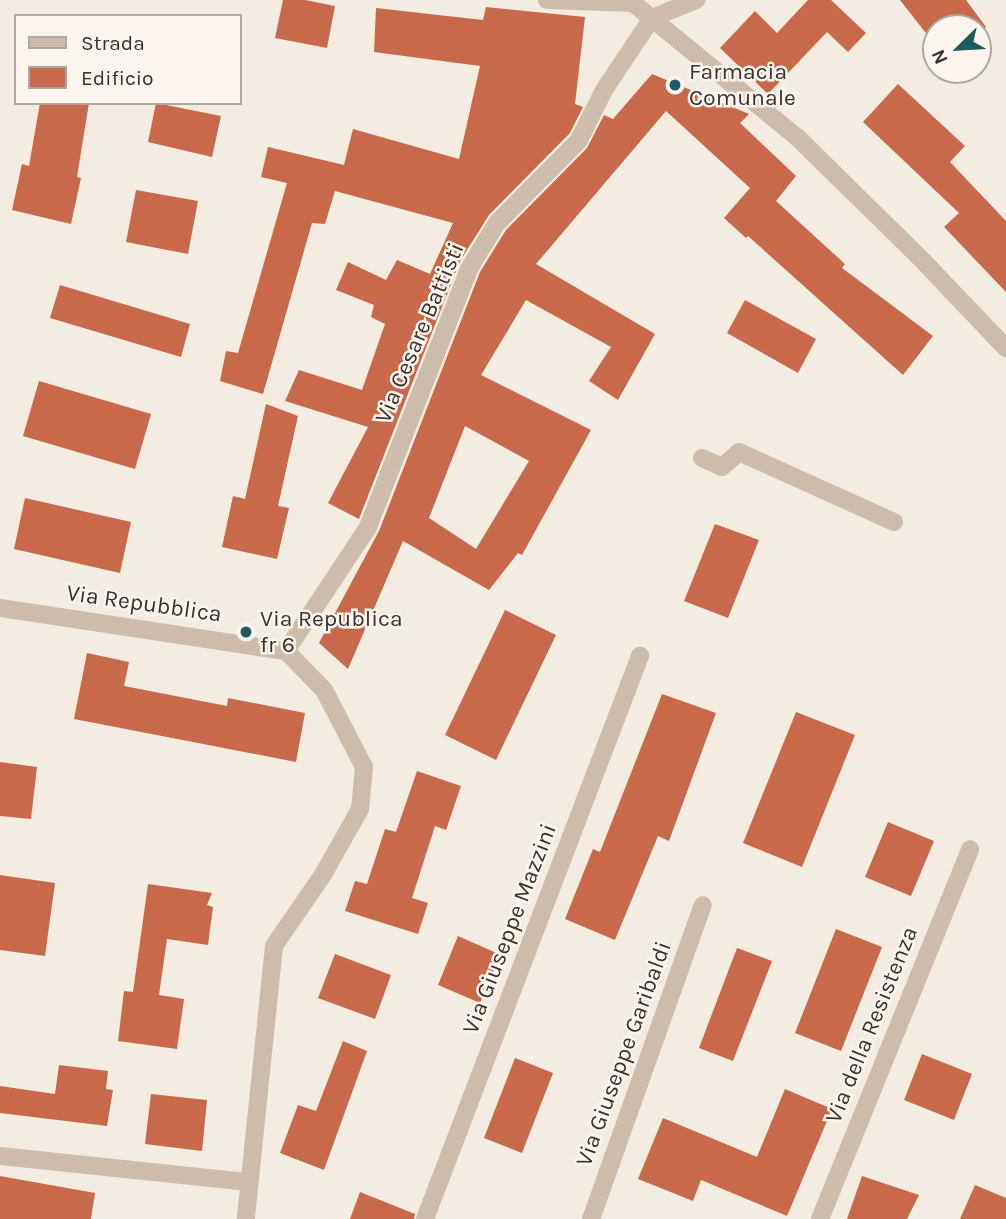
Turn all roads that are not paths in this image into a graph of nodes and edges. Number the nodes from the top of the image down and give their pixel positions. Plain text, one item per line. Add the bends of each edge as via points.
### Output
1 (547, 0) edge
2 (696, 0) edge
3 (634, 1) edge
4 (652, 18) junction
5 (1006, 348) edge
6 (702, 458) dead end
7 (894, 522) dead end
8 (0, 608) edge
9 (286, 651) junction
10 (640, 656) dead end
11 (970, 849) dead end
12 (704, 905) dead end
13 (0, 1156) edge
14 (249, 1182) junction
15 (246, 1219) edge
16 (425, 1219) edge
17 (591, 1219) edge
18 (820, 1219) edge

1 - 3 street
2 - 4 street
3 - 4 street
4 - 5 street via 798,138
4 - 9 street, Via Cesare Battisti via 604,90 579,140 497,223 470,267 368,527
6 - 7 street via 722,467 739,452
8 - 9 street, Via Repubblica
9 - 14 street via 324,690 364,767 360,809 324,873 274,946
10 - 16 street, Via Giuseppe Mazzini
11 - 18 street, Via della Resistenza
12 - 17 street, Via Giuseppe Garibaldi
13 - 14 street
14 - 15 street

